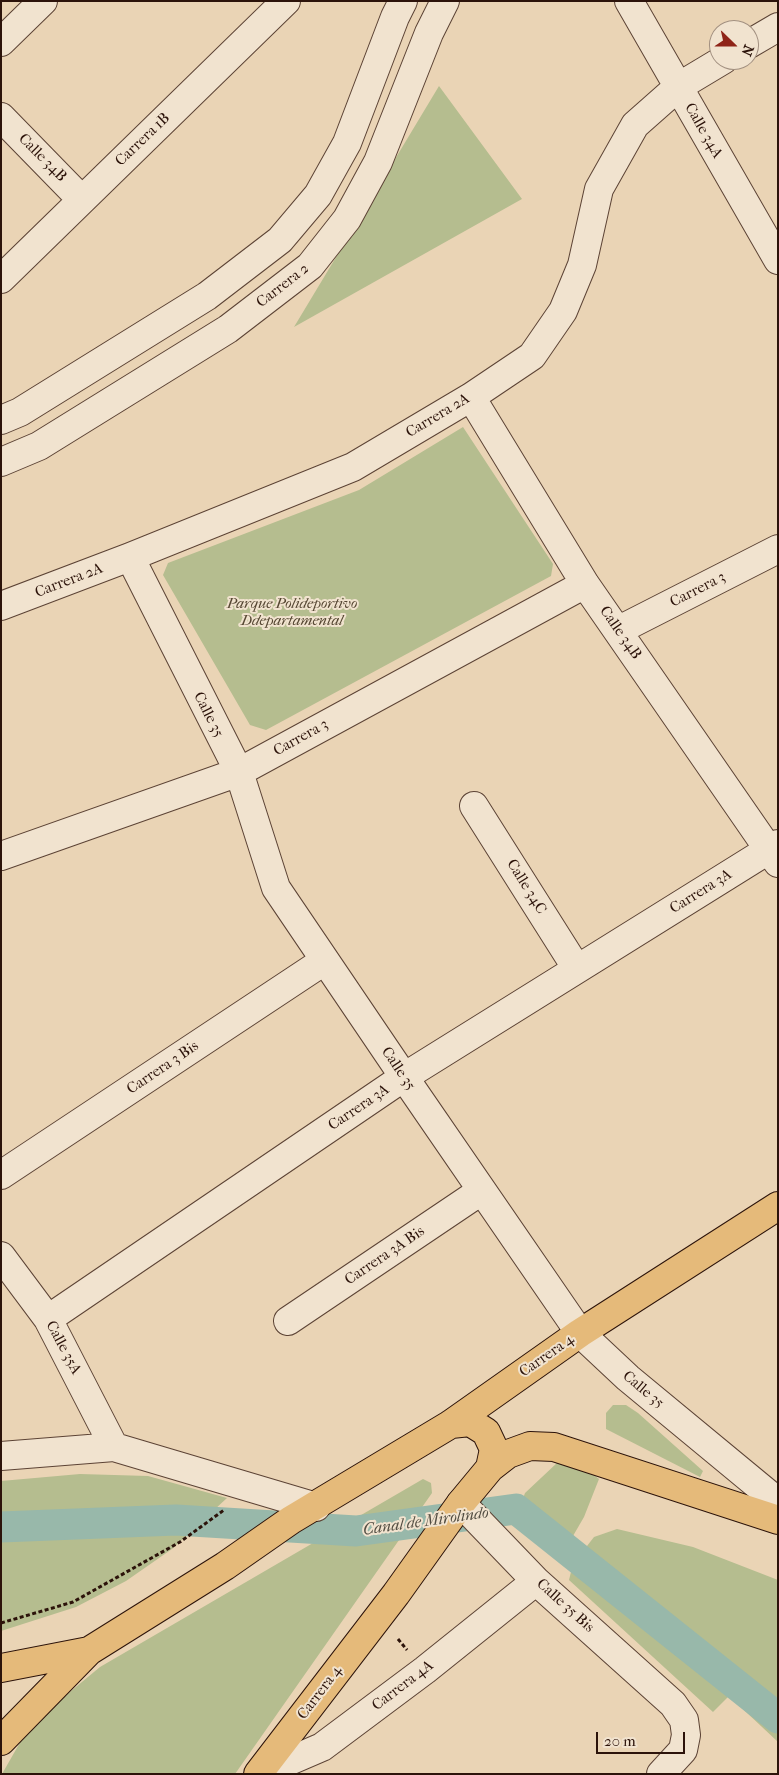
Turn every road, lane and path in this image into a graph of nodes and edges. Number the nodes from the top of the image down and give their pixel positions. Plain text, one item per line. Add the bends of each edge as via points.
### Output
1 (43, 1) edge
2 (286, 1) edge
3 (445, 1) edge
4 (629, 1) edge
5 (393, 6) edge
6 (778, 27) edge
7 (759, 38) edge
8 (1, 42) edge
9 (709, 68) edge
10 (678, 87) junction
11 (1, 118) edge
12 (82, 200) junction
13 (778, 260) edge
14 (1, 279) edge
15 (471, 397) junction
16 (1, 420) edge
17 (1, 462) edge
18 (778, 549) edge
19 (130, 557) junction
20 (585, 584) junction
21 (1, 606) edge
22 (619, 630) junction
23 (239, 772) junction
24 (474, 806) dead end
25 (775, 852) edge
26 (1, 856) edge
27 (324, 961) junction
28 (577, 969) junction
29 (404, 1078) junction
30 (1, 1175) edge
31 (481, 1191) junction
32 (778, 1206) edge
33 (1, 1256) edge
34 (48, 1319) junction
35 (288, 1321) dead end
36 (580, 1333) junction
37 (451, 1424) junction
38 (114, 1447) junction
39 (1, 1456) edge
40 (490, 1468) junction
41 (778, 1502) edge
42 (230, 1505) dead end
43 (316, 1507) junction
44 (458, 1507) junction
45 (778, 1520) edge
46 (536, 1581) junction
47 (377, 1616) junction
48 (1, 1623) edge
49 (89, 1651) junction
50 (1, 1668) edge
51 (425, 1670) junction
52 (1, 1741) edge
53 (259, 1774) edge
54 (661, 1774) edge

1 - 8 street
2 - 12 street, Carrera 1B
3 - 17 street, Carrera 2 via 428,32 378,162 347,219 310,266 228,329 40,446
4 - 10 street, Calle 34A
5 - 16 street via 347,143 318,195 280,240 207,296 20,412
6 - 7 street
9 - 10 street, Carrera 2A
10 - 13 street, Calle 34A
10 - 15 street, Carrera 2A via 635,125 599,189 582,265 558,318 532,356
11 - 12 street, Calle 34B
12 - 14 street, Carrera 1B
15 - 19 street, Carrera 2A via 352,467
15 - 20 street, Calle 34B
18 - 22 street, Carrera 3
19 - 21 street, Carrera 2A
19 - 23 street, Calle 35
20 - 22 street, Calle 34B
20 - 23 street, Carrera 3
22 - 25 street, Calle 34B
23 - 26 street, Carrera 3
23 - 27 street, Calle 35 via 276,888
24 - 28 street, Calle 34C
25 - 28 street, Carrera 3A
27 - 29 street, Calle 35
27 - 30 street, Carrera 3 Bis
28 - 29 street, Carrera 3A
29 - 31 street, Calle 35
29 - 34 street, Carrera 3A
31 - 35 street, Carrera 3A Bis
31 - 36 street, Calle 35
32 - 36 main road, Carrera 4
33 - 34 street, Calle 35A
34 - 38 street, Calle 35A
36 - 37 main road, Carrera 4
36 - 41 street, Calle 35 via 628,1378
37 - 40 main road via 470,1422 486,1432 494,1449
37 - 43 main road, Carrera 4
38 - 39 street
38 - 43 street
40 - 44 main road, Carrera 4
40 - 45 main road via 508,1454 530,1446 554,1447
42 - 48 path via 180,1542 73,1602
43 - 49 main road, Carrera 4
44 - 46 street, Calle 35 Bis
44 - 47 main road, Carrera 4
46 - 51 street, Carrera 4A
46 - 54 street, Calle 35 Bis via 673,1704 684,1720 686,1735 682,1750
47 - 51 path
47 - 53 main road, Carrera 4
49 - 50 main road, Carrera 4
49 - 52 main road
51 - 53 street, Carrera 4A via 322,1747

